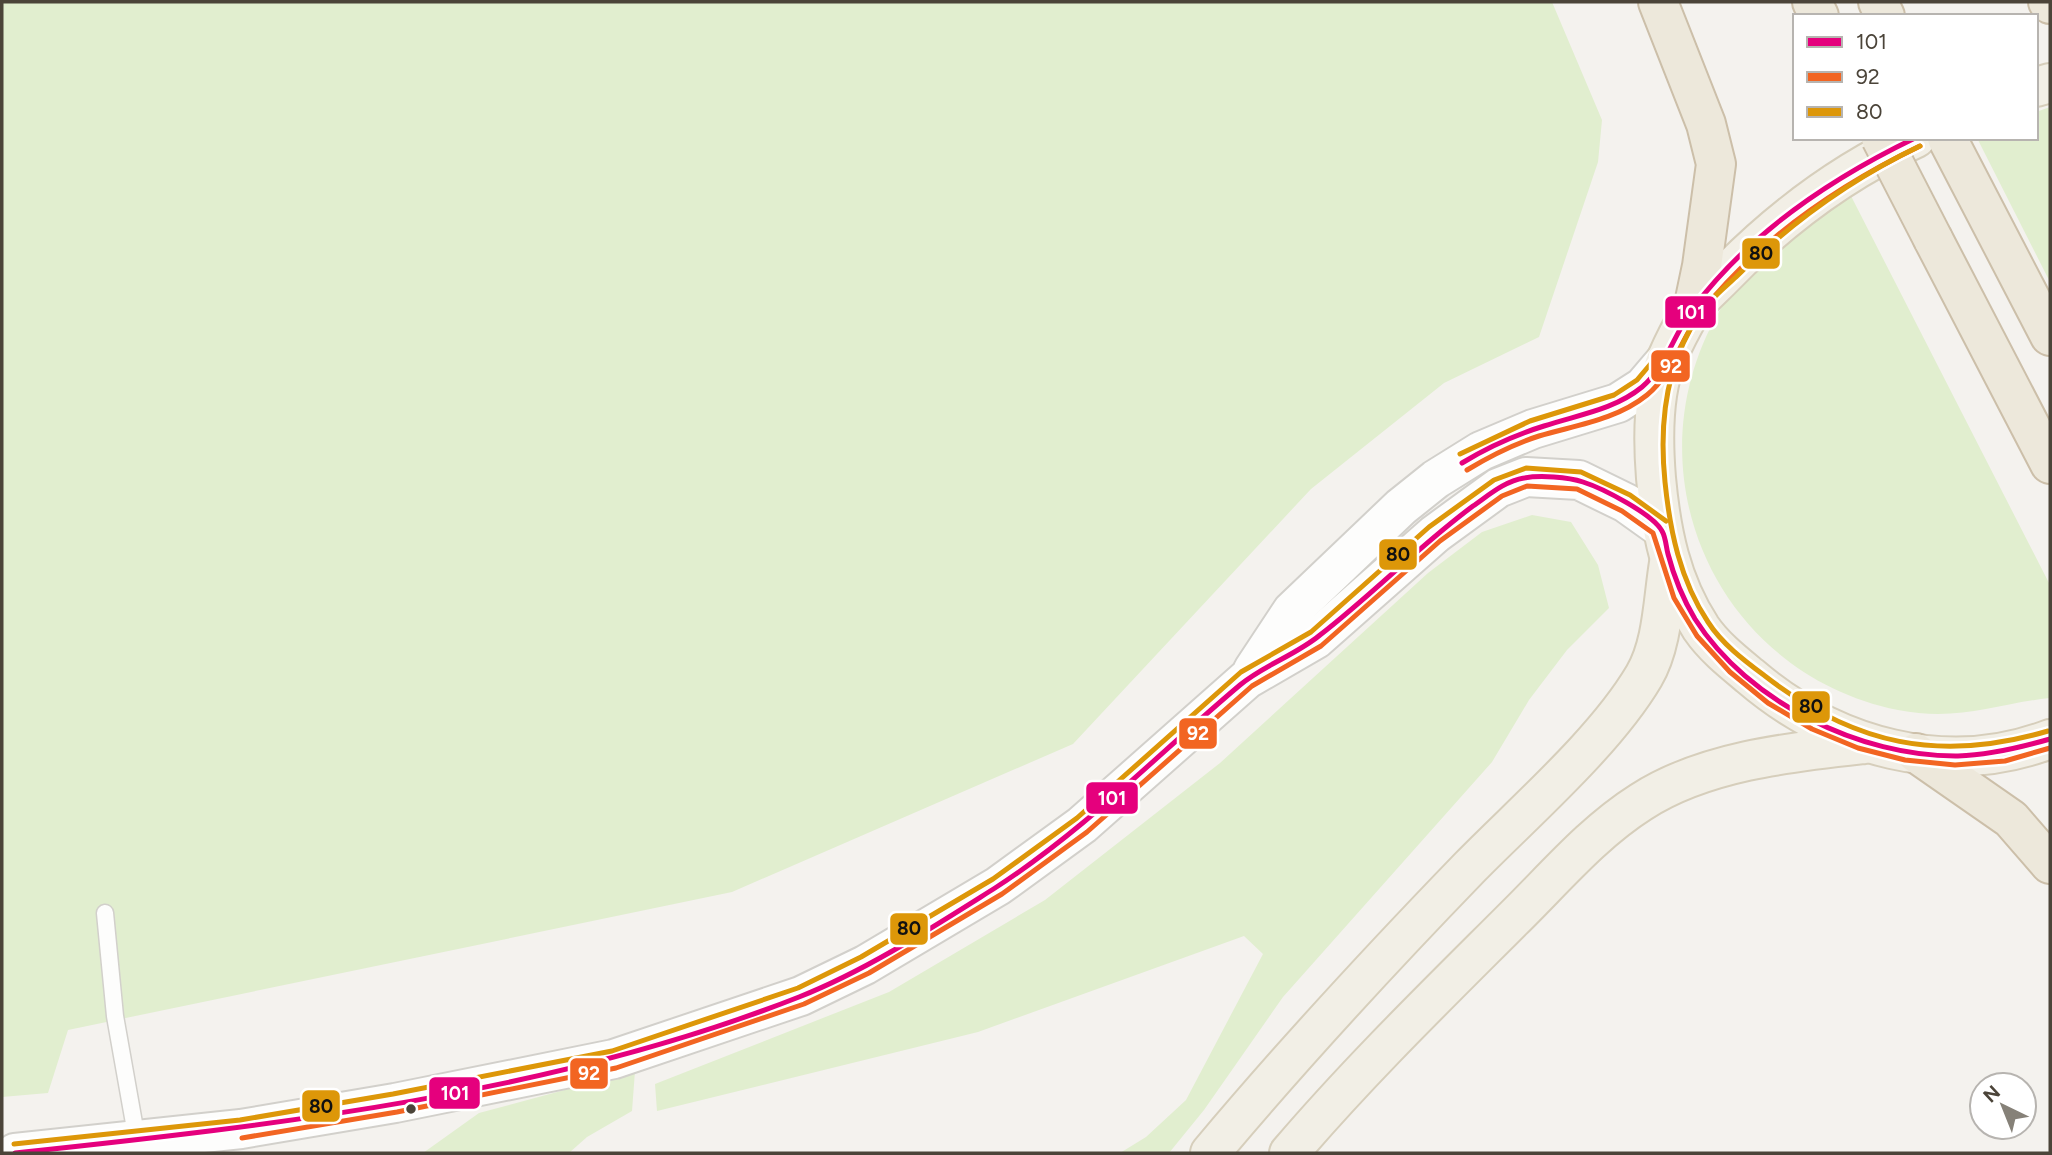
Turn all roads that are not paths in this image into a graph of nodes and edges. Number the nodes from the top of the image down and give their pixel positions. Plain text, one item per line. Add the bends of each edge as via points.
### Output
1 (1658, 2) edge
2 (1882, 140) edge
3 (1912, 140) edge
4 (1948, 140) edge
5 (1693, 309) junction
6 (2050, 336) edge
7 (1666, 360) junction
8 (2050, 464) edge
9 (1665, 545) junction
10 (1247, 679) junction
11 (2050, 738) edge
12 (1864, 744) junction
13 (1916, 753) junction
14 (2050, 864) edge
15 (105, 913) dead end
16 (137, 1140) junction
17 (15, 1153) edge
18 (1210, 1153) edge
19 (1289, 1153) edge

1 - 5 highway via 1706,124 1716,164
2 - 8 highway, bridge
3 - 5 main road via 1881,154 1796,211 1748,251
4 - 6 highway
5 - 7 main road
7 - 9 main road via 1654,455
7 - 10 street via 1643,387 1618,403 1522,433 1480,451 1436,479 1292,611
9 - 10 street via 1596,486 1579,480 1526,477 1469,506 1316,639
9 - 12 main road via 1702,628 1725,654 1801,714
9 - 18 main road via 1653,658 1644,677 1601,732 1371,969
10 - 16 street via 1082,825 998,886 865,965 802,996 614,1059 395,1104
11 - 13 main road via 1978,757
12 - 13 main road
12 - 19 main road via 1764,756 1699,775 1641,801 1596,837 1451,981
13 - 14 highway via 2011,819
15 - 16 lane via 115,1016
16 - 17 street

